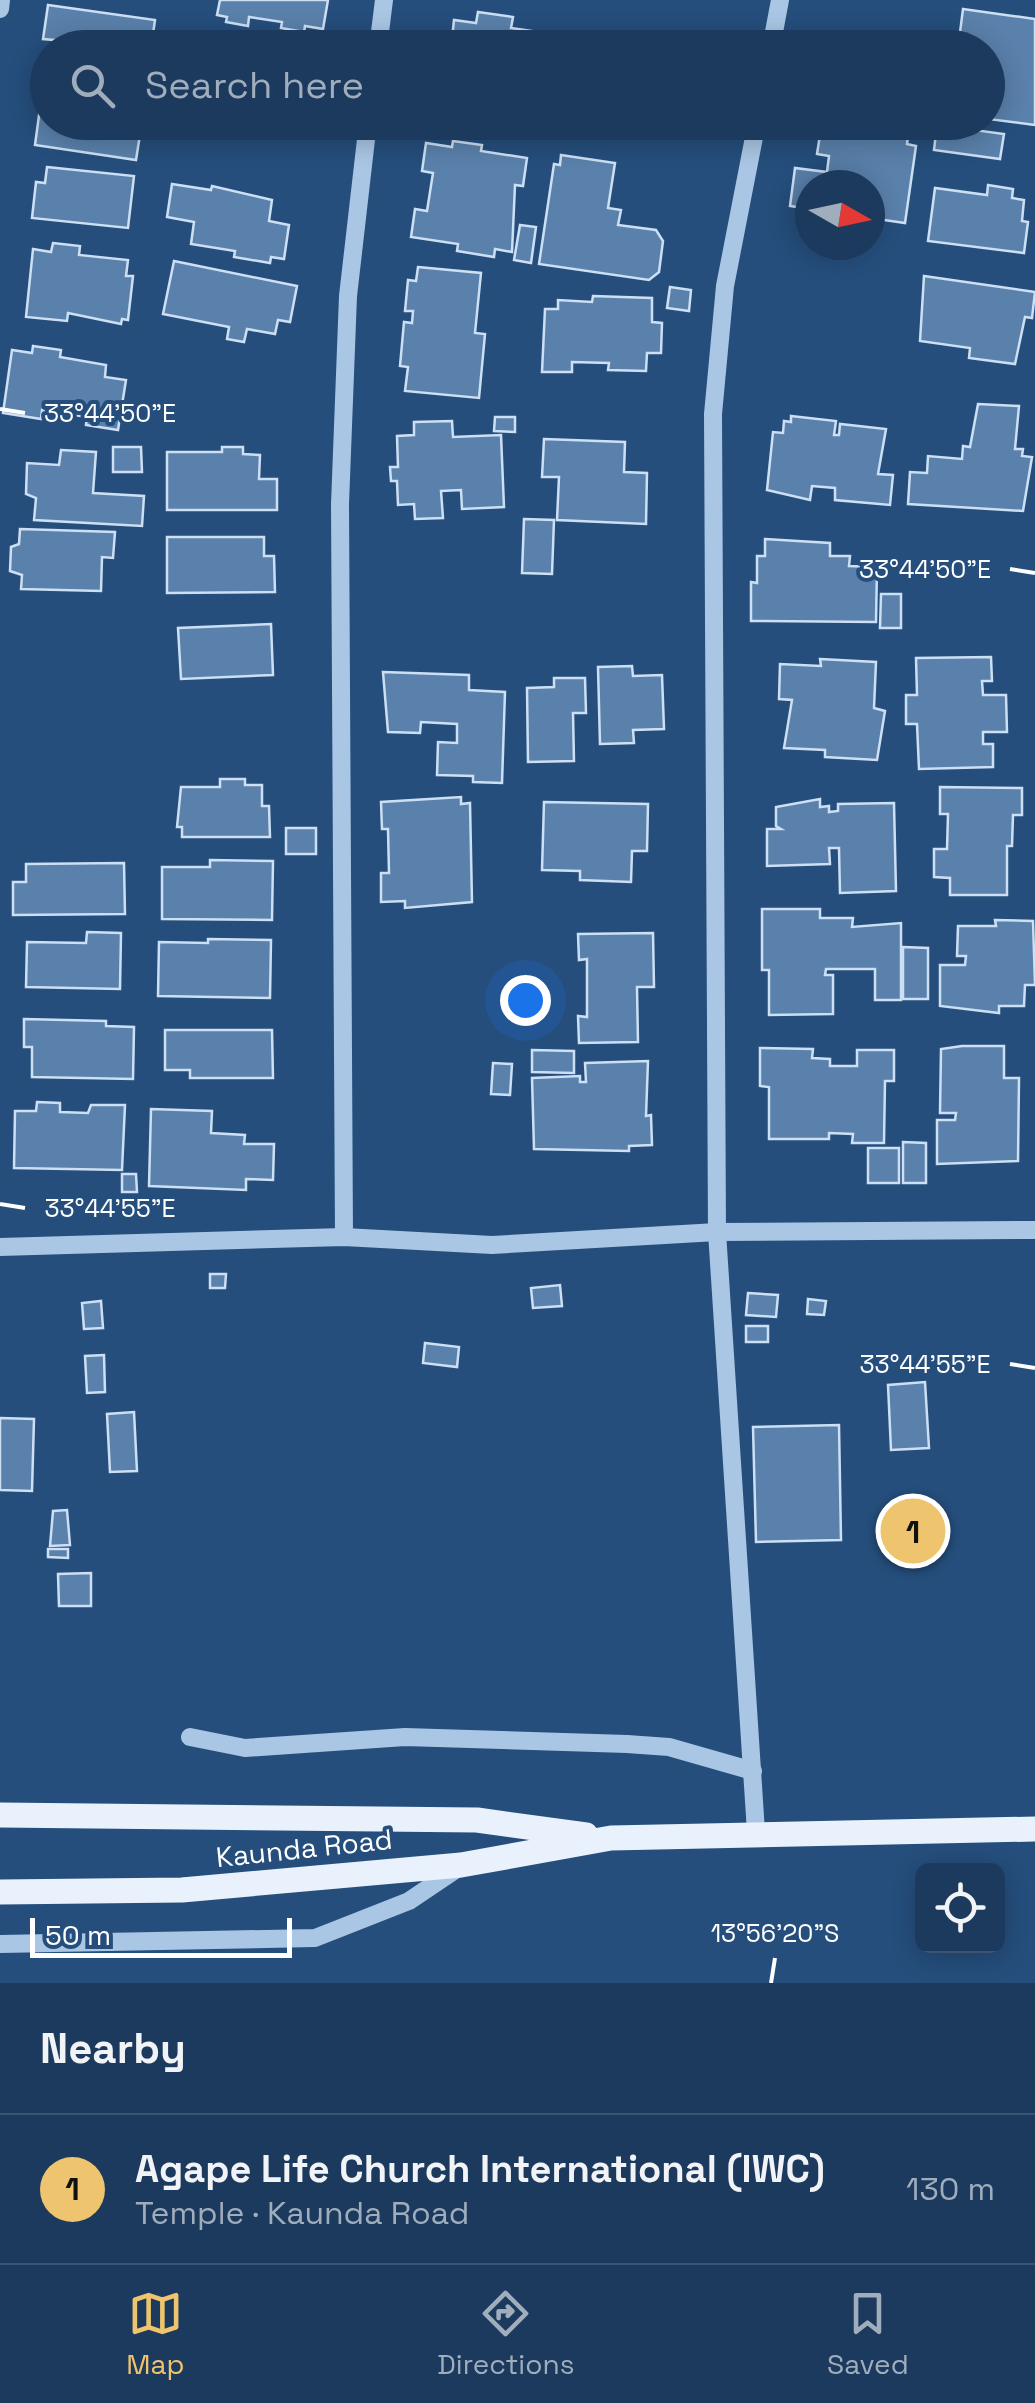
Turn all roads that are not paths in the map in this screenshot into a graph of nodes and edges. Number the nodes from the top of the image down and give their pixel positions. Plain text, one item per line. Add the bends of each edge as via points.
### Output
1 (1, 0) edge
2 (384, 0) edge
3 (780, 0) edge
4 (0, 9) edge
5 (380, 30) edge
6 (774, 30) edge
7 (366, 140) edge
8 (753, 140) edge
9 (1035, 1230) edge
10 (717, 1232) junction
11 (344, 1237) junction
12 (0, 1247) edge
13 (190, 1737) dead end
14 (753, 1771) junction
15 (0, 1815) edge
16 (1035, 1829) edge
17 (756, 1832) junction
18 (611, 1838) junction
19 (461, 1866) junction
20 (0, 1892) edge
21 (0, 1944) edge

1 - 4 street
2 - 5 street
3 - 6 street
7 - 11 street via 348,296 340,504
8 - 10 street via 725,286 713,414
9 - 10 street
10 - 11 street via 492,1245
10 - 14 street
11 - 12 street
13 - 14 street via 245,1748 405,1737 627,1744 669,1747
14 - 17 street
15 - 18 main road, Kaunda Road via 477,1820
16 - 17 main road, Kaunda Road
17 - 18 main road, Kaunda Road
18 - 19 main road, Kaunda Road
19 - 20 main road, Kaunda Road via 182,1890
19 - 21 street via 409,1901 315,1938

